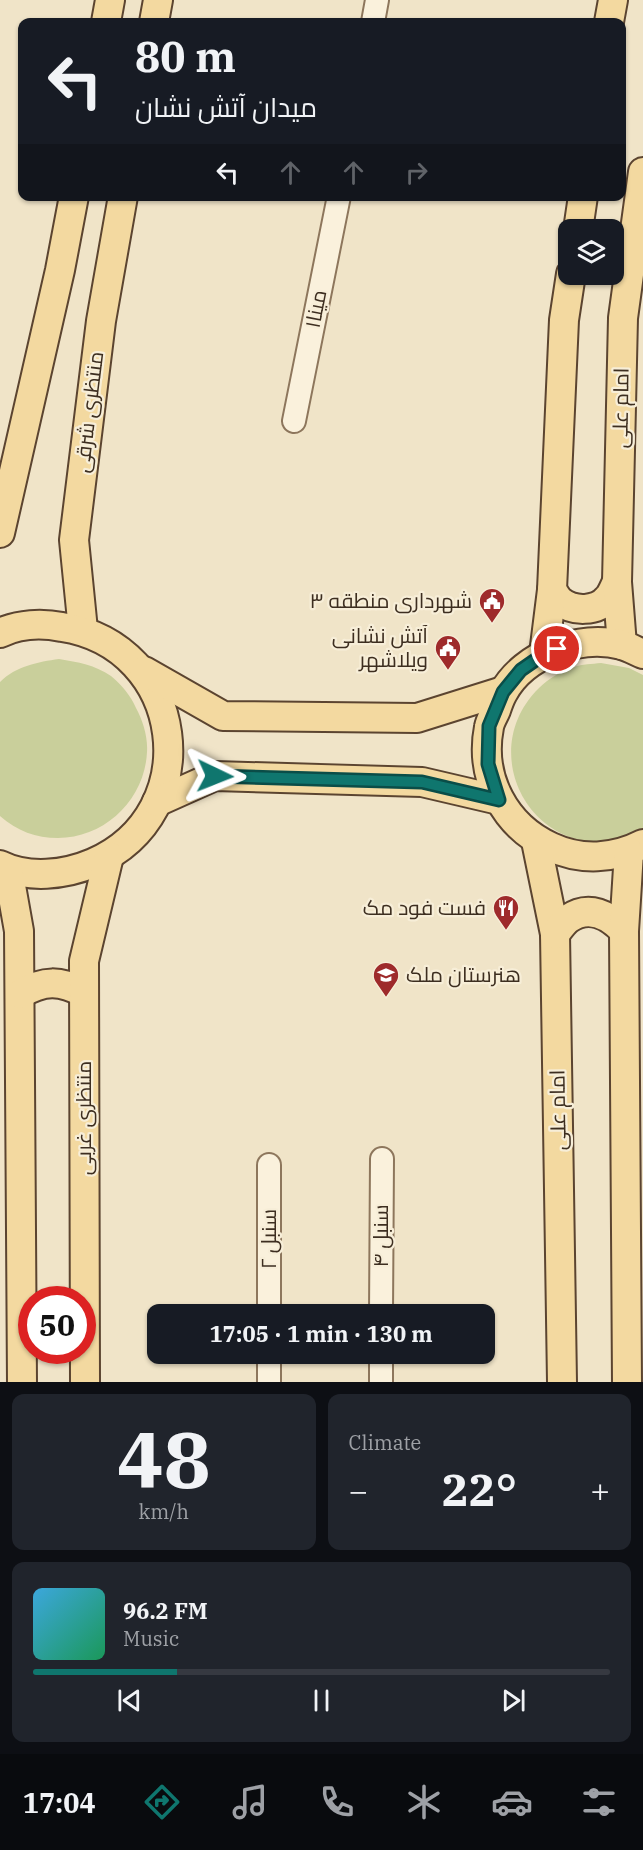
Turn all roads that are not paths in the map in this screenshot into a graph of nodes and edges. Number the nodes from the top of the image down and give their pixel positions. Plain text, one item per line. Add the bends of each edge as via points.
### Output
1 (110, 0) edge
2 (158, 0) edge
3 (377, 0) edge
4 (612, 0) edge
5 (107, 18) edge
6 (155, 18) edge
7 (374, 18) edge
8 (610, 18) edge
9 (643, 172) edge
10 (73, 201) edge
11 (122, 201) edge
12 (338, 201) edge
13 (582, 201) edge
14 (580, 219) edge
15 (569, 285) edge
16 (294, 421) dead end
17 (0, 533) edge
18 (617, 582) junction
19 (552, 590) junction
20 (83, 630) junction
21 (0, 633) edge
22 (632, 650) edge
23 (544, 654) junction
24 (140, 669) junction
25 (503, 692) junction
26 (499, 800) junction
27 (157, 802) junction
28 (536, 841) junction
29 (636, 848) edge
30 (109, 856) junction
31 (4, 867) edge
32 (624, 931) junction
33 (555, 934) junction
34 (84, 993) junction
35 (20, 994) junction
36 (381, 1158) dead end
37 (269, 1165) dead end
38 (269, 1304) edge
39 (381, 1304) edge
40 (269, 1364) edge
41 (381, 1364) edge
42 (22, 1382) edge
43 (85, 1382) edge
44 (269, 1382) edge
45 (381, 1382) edge
46 (562, 1382) edge
47 (627, 1382) edge

1 - 5 main road
2 - 6 main road
3 - 7 street
4 - 8 main road
9 - 18 main road, امام علی via 623,318
10 - 17 main road
11 - 20 main road, منتظری شرقی via 101,321 74,540
12 - 16 street, مینا۱
13 - 14 main road
15 - 19 main road via 564,320
18 - 19 main road via 608,599 586,609 572,608
18 - 22 main road, امام علی
19 - 23 main road
20 - 21 main road via 45,624
20 - 24 main road via 114,645
22 - 23 main road via 596,642 569,645
23 - 25 main road via 521,670
24 - 25 main road via 223,716 417,718
24 - 27 main road via 159,699 168,733 168,768
25 - 26 main road via 489,726 488,745 488,764
26 - 27 main road via 422,782 215,776
26 - 28 main road via 515,823
27 - 30 main road via 137,833
28 - 29 main road via 565,854 597,858
28 - 33 main road, امام علی
29 - 32 main road
30 - 31 main road via 65,872 42,874
30 - 34 main road, منتظری غربی via 84,961
31 - 35 main road via 19,931
32 - 33 main road via 612,918 597,912 568,919
32 - 47 main road
33 - 46 main road, امام علی
34 - 35 main road via 72,986 52,983
34 - 43 main road, منتظری غربی
35 - 42 main road
36 - 39 street, سنبل ۴
37 - 38 street, سنبل ۲
40 - 44 street
41 - 45 street

